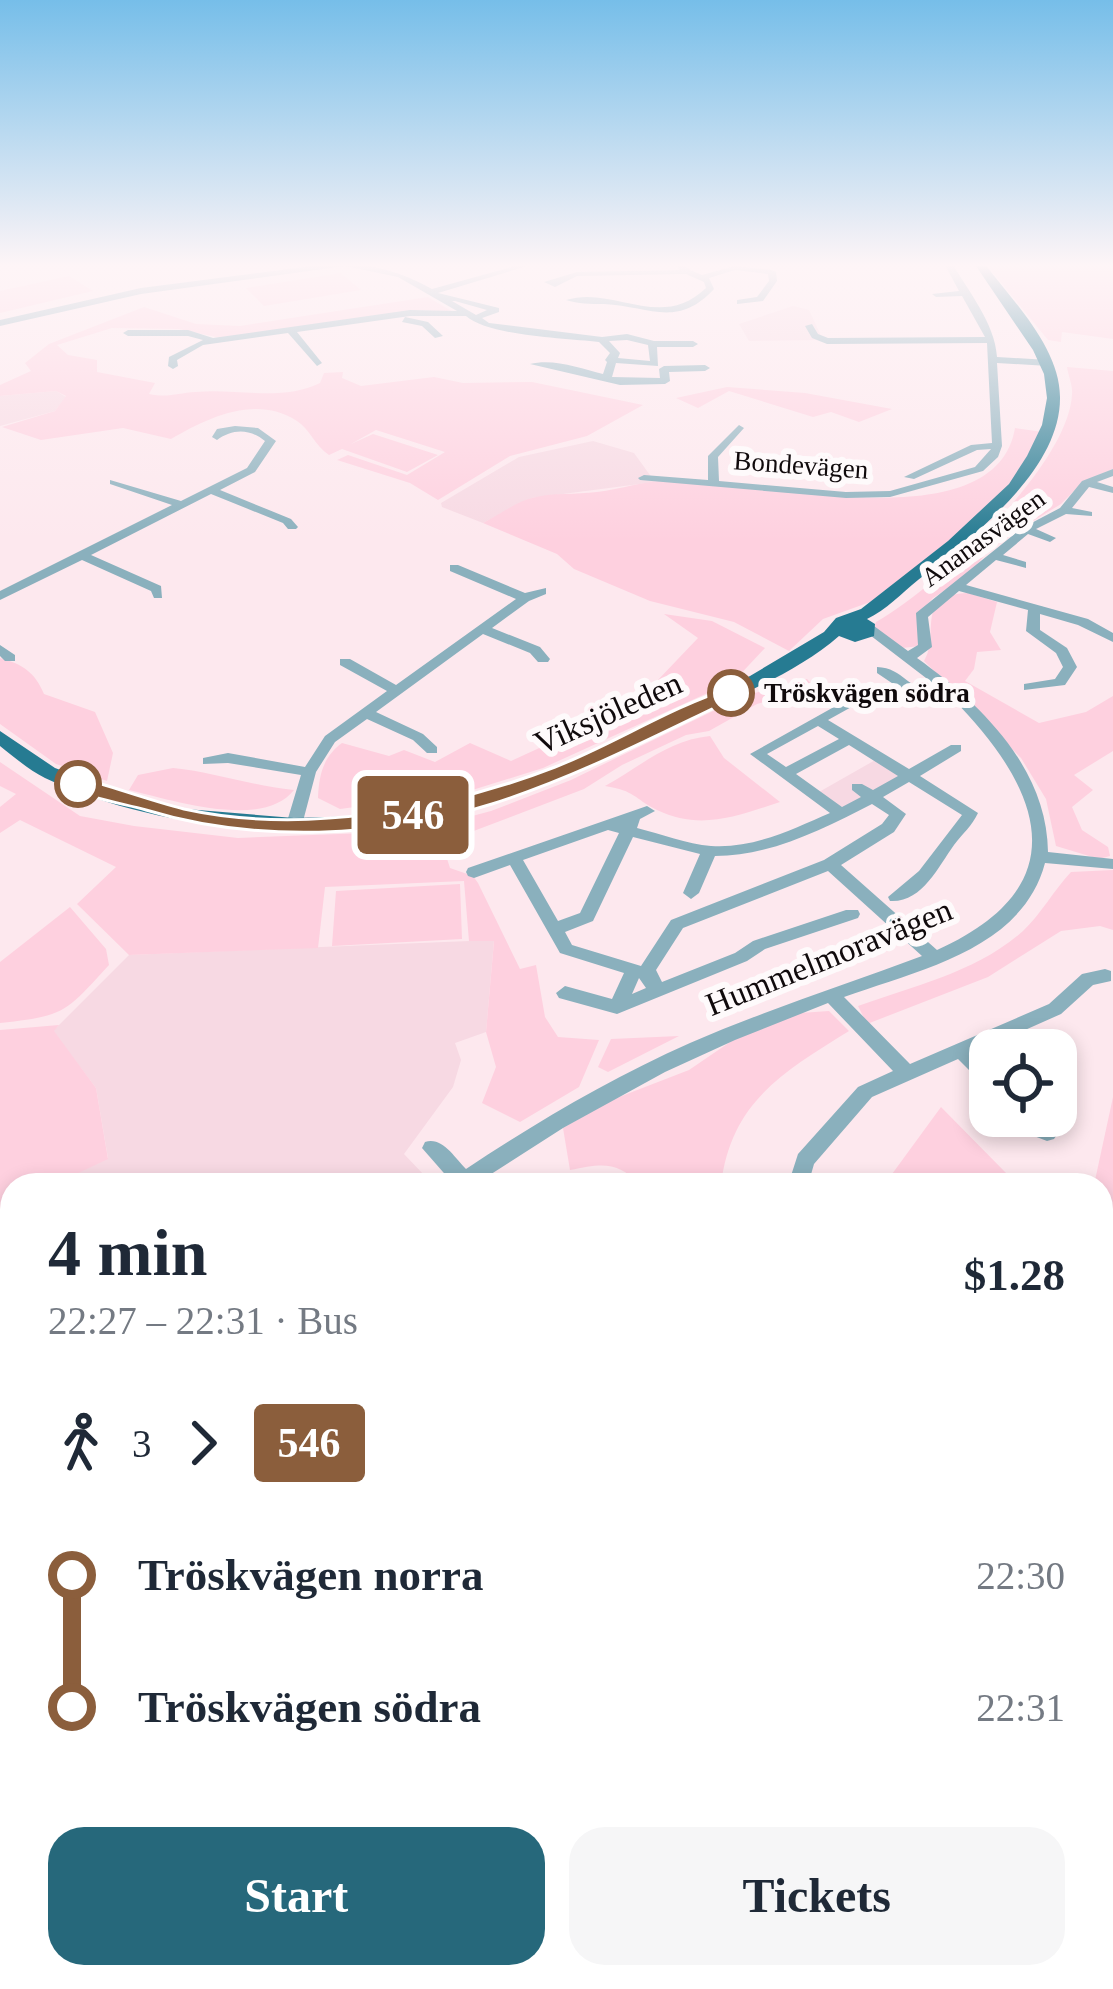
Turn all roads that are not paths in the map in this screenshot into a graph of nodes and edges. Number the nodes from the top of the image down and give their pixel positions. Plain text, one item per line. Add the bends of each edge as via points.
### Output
1 (176, 356) edge
2 (310, 356) edge
3 (613, 356) edge
4 (656, 356) edge
5 (994, 356) edge
6 (1043, 356) edge
7 (995, 360) junction
8 (610, 361) junction
9 (316, 363) dead end
10 (1048, 363) junction
11 (535, 364) dead end
12 (173, 367) dead end
13 (660, 367) junction
14 (706, 368) dead end
15 (978, 375) dead end
16 (992, 376) junction
17 (607, 378) junction
18 (740, 428) dead end
19 (217, 437) dead end
20 (997, 446) junction
21 (1113, 472) edge
22 (910, 477) dead end
23 (644, 478) dead end
24 (115, 482) dead end
25 (714, 483) junction
26 (1086, 483) junction
27 (210, 490) junction
28 (1113, 490) edge
29 (182, 505) junction
30 (1064, 510) junction
31 (1088, 514) dead end
32 (292, 527) dead end
33 (1026, 530) junction
34 (1050, 538) dead end
35 (82, 555) junction
36 (993, 555) junction
37 (1022, 565) dead end
38 (454, 568) dead end
39 (0, 578) edge
40 (19, 587) junction
41 (959, 587) junction
42 (542, 591) dead end
43 (158, 595) dead end
44 (0, 596) edge
45 (525, 598) junction
46 (1034, 609) junction
47 (482, 629) junction
48 (856, 630) junction
49 (1113, 638) edge
50 (908, 657) junction
51 (543, 659) dead end
52 (345, 662) dead end
53 (882, 670) dead end
54 (1029, 687) dead end
55 (397, 690) junction
56 (955, 694) junction
57 (850, 702) dead end
58 (364, 712) junction
59 (820, 721) junction
60 (0, 737) edge
61 (849, 739) junction
62 (956, 748) dead end
63 (432, 750) dead end
64 (208, 761) dead end
65 (309, 772) junction
66 (785, 774) junction
67 (912, 775) junction
68 (857, 788) dead end
69 (873, 798) junction
70 (839, 812) junction
71 (637, 820) junction
72 (294, 825) junction
73 (709, 851) junction
74 (1042, 857) junction
75 (515, 860) junction
76 (830, 864) junction
77 (1113, 864) edge
78 (475, 872) dead end
79 (691, 893) dead end
80 (896, 897) dead end
81 (852, 914) dead end
82 (557, 928) junction
83 (936, 959) junction
84 (1105, 976) dead end
85 (646, 978) junction
86 (565, 993) dead end
87 (832, 996) junction
88 (617, 1007) junction
89 (962, 1050) junction
90 (969, 1057) edge
91 (905, 1071) junction
92 (432, 1148) dead end
93 (453, 1173) edge
94 (478, 1173) edge
95 (801, 1173) edge

1 - 12 street
2 - 9 street
3 - 8 street
4 - 13 street
5 - 7 street
6 - 10 main road, Viksjöleden
7 - 10 street
7 - 16 street
8 - 13 street
8 - 17 street
10 - 48 main road, Viksjöleden via 1052,427 1035,463 958,555
11 - 17 street
13 - 14 street
13 - 17 street via 668,378 654,388
15 - 16 street
16 - 20 street
18 - 25 street via 713,456
19 - 27 street via 236,428 271,441 260,461
20 - 22 street via 975,447
20 - 25 street, Bondevägen via 979,469 890,494
21 - 26 street, Ananasvägen
23 - 25 street, Bondevägen
24 - 29 street
26 - 28 street
26 - 30 street, Ananasvägen
27 - 29 street
27 - 32 street
29 - 35 street
30 - 31 street
30 - 33 street, Ananasvägen
33 - 34 street
33 - 36 street, Ananasvägen
35 - 40 street
35 - 43 street
36 - 37 street
36 - 41 street, Ananasvägen
38 - 45 street
39 - 40 street
40 - 44 street
41 - 46 street
41 - 50 street, Ananasvägen via 922,616 925,647
42 - 45 street
45 - 47 street
46 - 49 street
46 - 54 street via 1033,631 1070,667 1060,682
47 - 51 street
47 - 55 street
48 - 50 street
48 - 72 main road, Viksjöleden via 566,770 484,800 366,823
50 - 56 street
52 - 55 street
53 - 56 street via 922,698
55 - 58 street
56 - 74 street via 1032,791
57 - 59 street
58 - 63 street
58 - 65 street via 330,739
59 - 61 street
59 - 66 street via 757,754
60 - 72 main road, Viksjöleden via 49,772 108,795 187,816
61 - 66 street
61 - 67 street
62 - 67 street
64 - 65 street
65 - 72 street
66 - 70 street
67 - 69 street
67 - 80 street via 970,813 938,863
68 - 69 street
69 - 70 street
69 - 76 street via 898,814
70 - 73 street via 741,851
71 - 73 street
71 - 75 street
71 - 82 street via 587,917
73 - 79 street
74 - 77 street
74 - 83 street, Hummelmoravägen via 1015,908
75 - 78 street
75 - 82 street
76 - 83 street
76 - 85 street via 677,924
81 - 85 street via 741,957
82 - 85 street via 573,954
83 - 87 street, Hummelmoravägen
84 - 89 street via 1088,979 1055,1009
85 - 88 street
85 - 88 street
86 - 88 street
87 - 91 street
87 - 94 street, Hummelmoravägen via 618,1088
89 - 90 street
89 - 91 street
91 - 95 street via 865,1092
92 - 93 street

